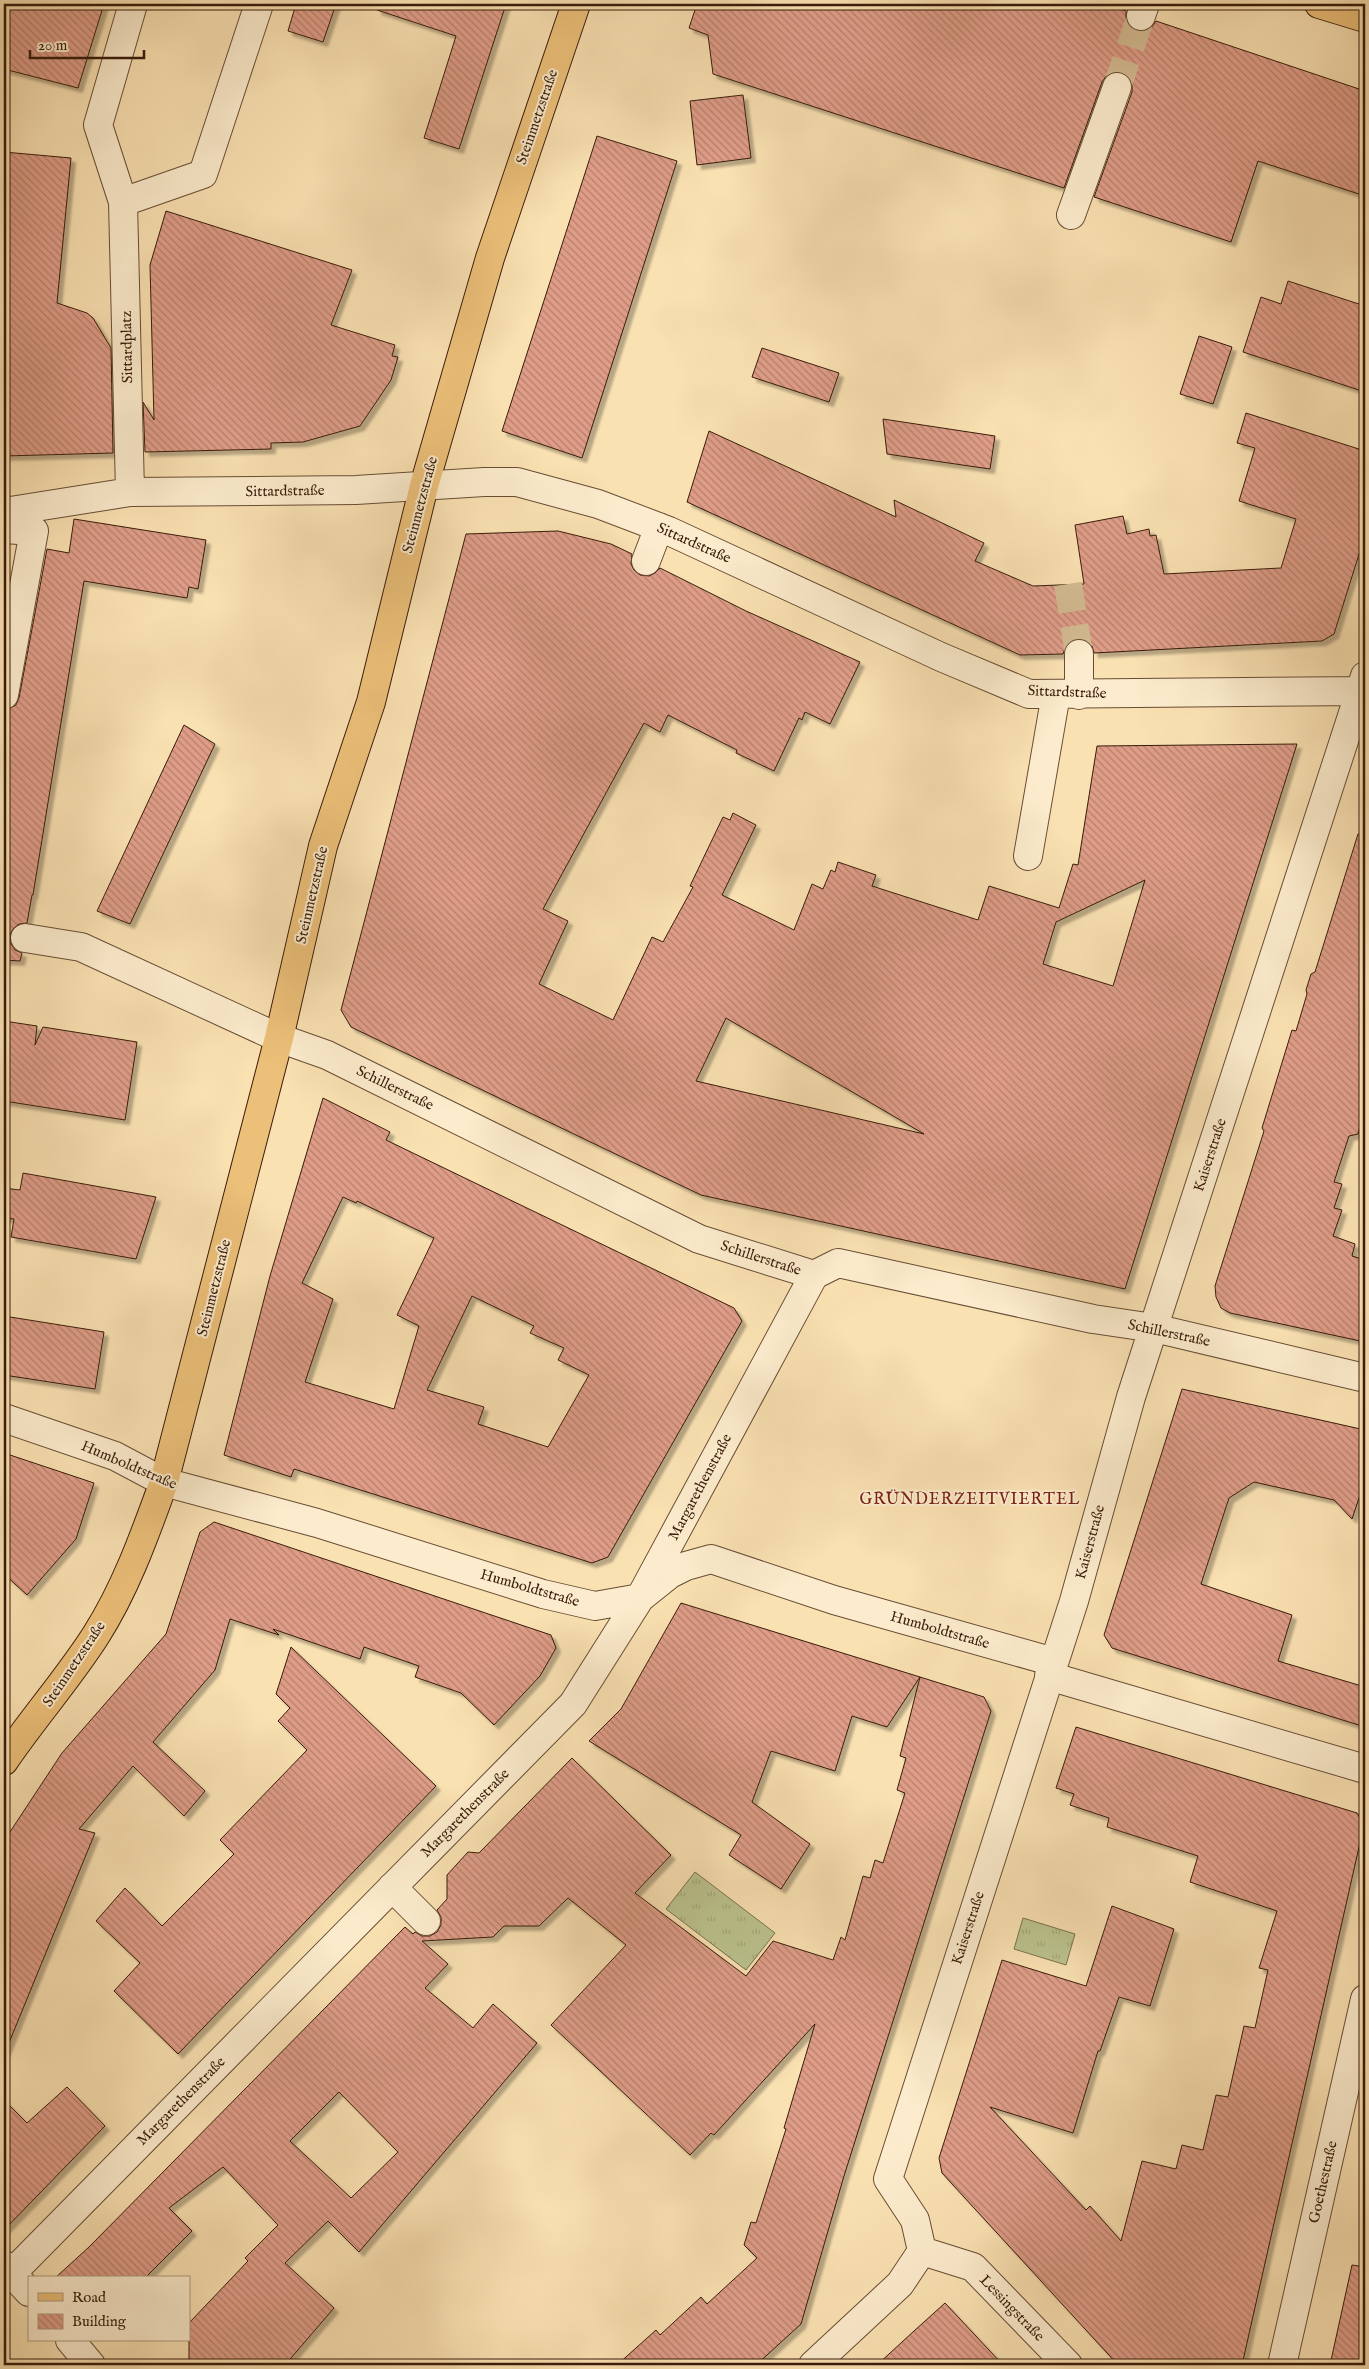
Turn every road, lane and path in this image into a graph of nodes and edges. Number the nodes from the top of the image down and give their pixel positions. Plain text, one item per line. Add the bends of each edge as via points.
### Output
1 (133, 4) edge
2 (259, 4) edge
3 (576, 4) edge
4 (1319, 4) edge
5 (1365, 18) edge
6 (1117, 87) tunnel mouth
7 (124, 202) junction
8 (1071, 215) dead end
9 (424, 486) junction
10 (130, 492) junction
11 (4, 512) edge
12 (659, 527) junction
13 (4, 529) edge
14 (646, 561) dead end
15 (1080, 654) tunnel mouth
16 (1363, 686) edge
17 (1068, 694) junction
18 (4, 695) edge
19 (1028, 856) dead end
20 (24, 938) dead end
21 (279, 1038) junction
22 (814, 1275) junction
23 (1154, 1328) junction
24 (1365, 1378) edge
25 (4, 1418) edge
26 (164, 1482) junction
27 (640, 1598) junction
28 (1051, 1669) junction
29 (4, 1761) edge
30 (1365, 1769) edge
31 (392, 1887) junction
32 (426, 1921) dead end
33 (1365, 1999) edge
34 (922, 2251) junction
35 (15, 2277) edge
36 (72, 2342) edge
37 (91, 2365) edge
38 (813, 2365) edge
39 (1068, 2365) edge
40 (1282, 2365) edge

1 - 7 street, Sittardplatz via 98,124
2 - 7 street via 203,174
3 - 9 main road, Steinmetzstraße via 490,258
4 - 5 main road
6 - 8 street
7 - 10 street, Sittardplatz
9 - 10 street, Sittardstraße via 356,490
9 - 12 street, Sittardstraße via 517,482 598,504
9 - 21 main road, Steinmetzstraße via 371,702 323,846
10 - 11 street, Sittardstraße
12 - 14 street
12 - 17 street, Sittardstraße via 1029,694
13 - 18 street via 34,531
15 - 17 street
16 - 17 street, Sittardstraße
16 - 23 street, Kaiserstraße
17 - 19 street
20 - 21 street, Schillerstraße via 81,947
21 - 22 street, Schillerstraße via 327,1055 699,1239
21 - 26 main road, Steinmetzstraße
22 - 23 street, Schillerstraße via 838,1263 1093,1319
22 - 27 street, Margarethenstraße
23 - 24 street, Schillerstraße
23 - 28 street, Kaiserstraße
25 - 26 street, Humboldtstraße via 115,1456
26 - 27 street, Humboldtstraße via 317,1523 543,1594 595,1606
26 - 29 main road, Steinmetzstraße via 141,1545 97,1633 66,1681
27 - 28 street, Humboldtstraße via 670,1574 686,1566 712,1560
27 - 31 street, Margarethenstraße via 573,1704
28 - 30 street, Humboldtstraße
28 - 34 street, Kaiserstraße via 888,2178 915,2220
31 - 32 street
31 - 35 street, Margarethenstraße
33 - 40 street, Goethestraße
34 - 38 street via 900,2284
34 - 39 street, Lessingstraße via 973,2267
36 - 37 street

